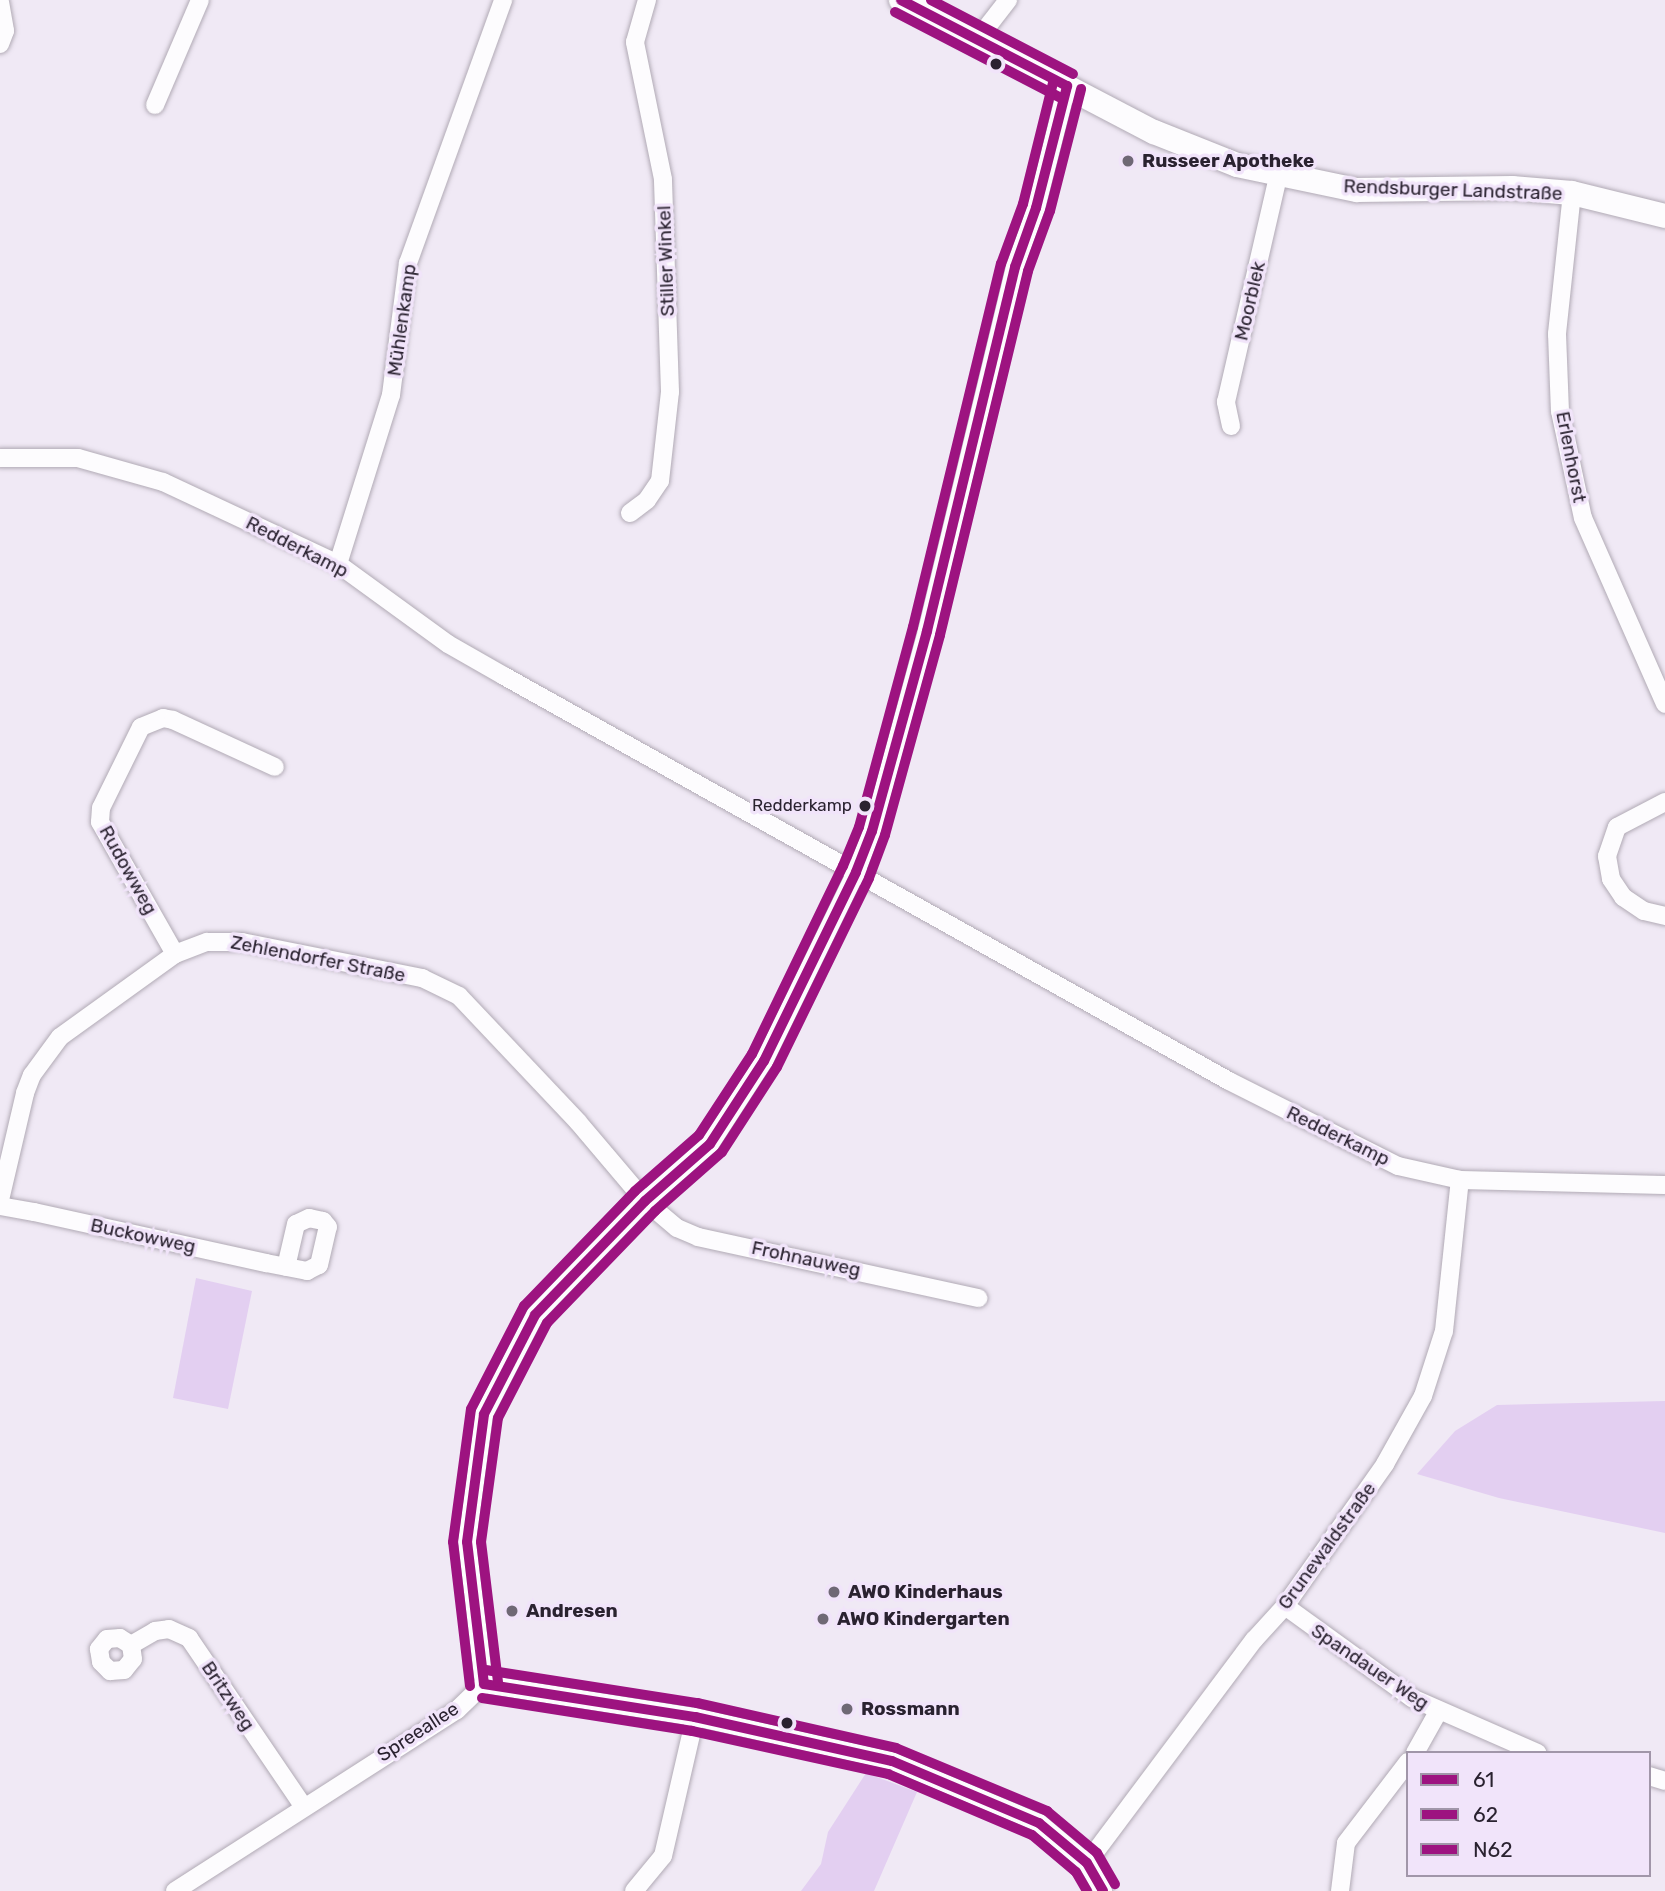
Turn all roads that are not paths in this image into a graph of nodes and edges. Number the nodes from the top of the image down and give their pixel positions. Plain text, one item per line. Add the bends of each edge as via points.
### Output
1 (200, 0) edge
2 (503, 0) edge
3 (647, 0) edge
4 (901, 0) edge
5 (1008, 0) edge
6 (0, 2) edge
7 (977, 40) junction
8 (0, 44) edge
9 (1068, 86) junction
10 (155, 105) dead end
11 (1278, 176) junction
12 (1572, 193) junction
13 (1665, 216) edge
14 (1231, 426) dead end
15 (0, 458) edge
16 (630, 513) dead end
17 (338, 565) junction
18 (1665, 704) edge
19 (275, 767) dead end
20 (1665, 802) edge
21 (856, 872) junction
22 (1665, 916) edge
23 (175, 954) junction
24 (1460, 1180) junction
25 (1665, 1185) edge
26 (0, 1200) edge
27 (645, 1201) junction
28 (0, 1206) edge
29 (286, 1267) dead end
30 (978, 1298) dead end
31 (1285, 1606) junction
32 (131, 1646) dead end
33 (484, 1684) junction
34 (1438, 1712) junction
35 (695, 1717) junction
36 (1416, 1751) edge
37 (1532, 1751) edge
38 (1406, 1765) edge
39 (304, 1807) junction
40 (1087, 1863) junction
41 (175, 1891) edge
42 (634, 1891) edge
43 (1103, 1891) edge
44 (1340, 1891) edge

1 - 10 street
2 - 17 street, Mühlenkamp via 408,262 391,395
3 - 16 street, Stiller Winkel via 635,42 663,179 670,392 660,481 647,500
4 - 7 street, Rendsburger Landstraße
5 - 7 street
6 - 8 street via 5,31
7 - 9 street, Rendsburger Landstraße
9 - 11 street, Rendsburger Landstraße via 1201,152
9 - 21 street via 1036,208 1015,267 927,631 872,831
11 - 12 street, Rendsburger Landstraße via 1357,190 1513,188
11 - 14 street, Moorblek via 1226,402
12 - 13 street, Rendsburger Landstraße
12 - 18 street, Erlenhorst via 1557,334 1560,411 1583,518
15 - 17 street, Redderkamp via 78,458 163,482
17 - 21 street, Redderkamp via 448,644
19 - 23 street, Rudowweg via 173,720 163,718 141,727 101,808 100,822
20 - 22 street via 1617,827 1607,856 1611,879 1623,897 1644,911
21 - 24 street, Redderkamp via 1350,1144 1398,1166
21 - 27 street via 764,1061 710,1144
23 - 26 street, Zehlendorfer Straße via 87,1015 60,1037 41,1061 25,1093
23 - 27 street, Zehlendorfer Straße via 207,942 242,942 422,978 444,987 498,1034
24 - 25 street, Redderkamp
24 - 31 street, Grunewaldstraße via 1444,1331 1423,1396 1385,1464
27 - 30 street, Frohnauweg via 663,1220 698,1237
27 - 33 street via 535,1315 484,1414 467,1542
28 - 29 street, Buckowweg
31 - 34 street, Spandauer Weg
31 - 40 street, Grunewaldstraße via 1254,1640
32 - 39 street, Britzweg via 155,1631 169,1629 189,1638
33 - 35 street
33 - 39 street, Spreeallee via 457,1710
34 - 36 street
34 - 37 street, Spandauer Weg
35 - 40 street via 892,1761 1039,1823
35 - 42 street via 663,1856
38 - 44 street via 1346,1843
39 - 41 street, Spreeallee
40 - 43 street

